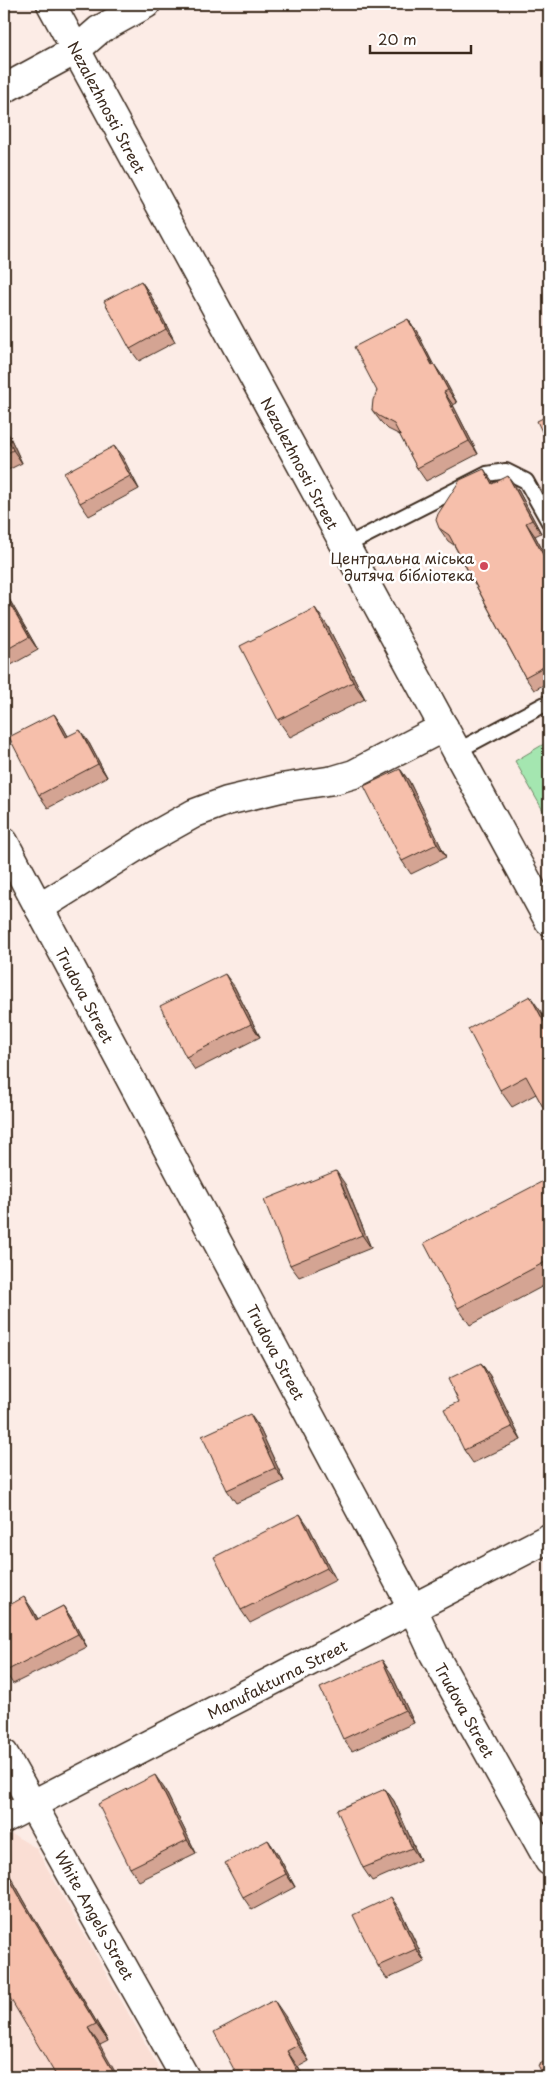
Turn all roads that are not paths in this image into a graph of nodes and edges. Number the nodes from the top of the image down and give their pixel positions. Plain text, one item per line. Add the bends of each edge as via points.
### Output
1 (51, 4) edge
2 (146, 4) edge
3 (76, 50) junction
4 (4, 89) edge
5 (549, 522) edge
6 (345, 546) junction
7 (549, 702) edge
8 (450, 739) junction
9 (4, 842) edge
10 (39, 908) junction
11 (549, 921) edge
12 (549, 1538) edge
13 (413, 1609) junction
14 (4, 1754) edge
15 (32, 1804) junction
16 (4, 1819) edge
17 (549, 1861) edge
18 (186, 2077) edge

1 - 3 street, Nezalezhnosti Street
2 - 3 street via 99,30
3 - 4 street
3 - 6 street, Nezalezhnosti Street
5 - 6 lane via 526,482 506,471 487,474
6 - 8 street, Nezalezhnosti Street
7 - 8 lane
8 - 10 street via 334,780 281,788 227,801 195,813
8 - 11 street, Nezalezhnosti Street
9 - 10 street, Trudova Street
10 - 13 street, Trudova Street
12 - 13 street, Manufakturna Street
13 - 15 street, Manufakturna Street
13 - 17 street, Trudova Street via 434,1654
14 - 15 street, White Angels Street
15 - 16 street, Manufakturna Street
15 - 18 street, White Angels Street

